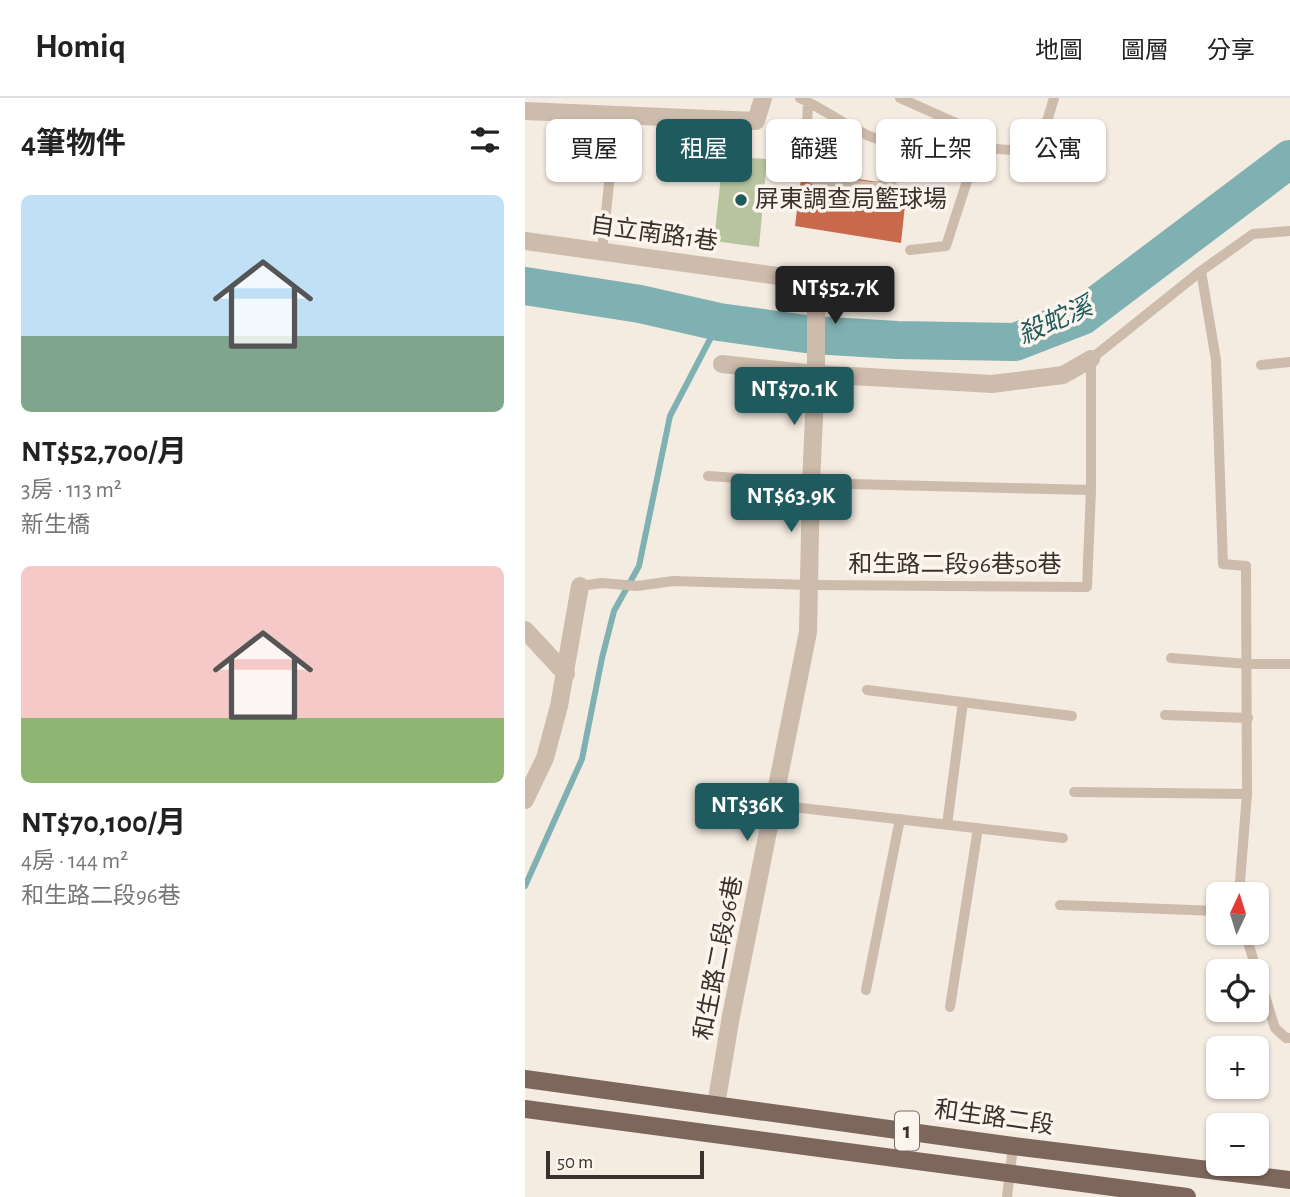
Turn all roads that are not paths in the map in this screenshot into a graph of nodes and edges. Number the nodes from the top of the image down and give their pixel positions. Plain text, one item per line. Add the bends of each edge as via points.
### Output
1 (763, 98) edge
2 (900, 98) edge
3 (1054, 98) edge
4 (804, 100) edge
5 (525, 111) edge
6 (616, 116) junction
7 (946, 119) edge
8 (996, 149) edge
9 (967, 182) edge
10 (1290, 231) edge
11 (525, 241) edge
12 (910, 250) dead end
13 (602, 251) junction
14 (1201, 271) junction
15 (816, 288) joint
16 (1091, 359) junction
17 (1290, 362) edge
18 (722, 364) dead end
19 (1261, 365) dead end
20 (815, 368) junction
21 (708, 476) dead end
22 (811, 483) junction
23 (1091, 489) junction
24 (810, 585) junction
25 (580, 586) joint
26 (525, 630) edge
27 (1171, 658) dead end
28 (1248, 664) junction
29 (1290, 664) edge
30 (566, 674) junction
31 (867, 690) dead end
32 (963, 702) junction
33 (1165, 715) dead end
34 (1073, 716) dead end
35 (1248, 718) junction
36 (1074, 792) dead end
37 (1247, 794) junction
38 (525, 800) edge
39 (775, 805) junction
40 (900, 819) junction
41 (947, 825) junction
42 (978, 828) junction
43 (1063, 838) dead end
44 (1240, 882) edge
45 (1060, 905) dead end
46 (1206, 911) edge
47 (1249, 945) edge
48 (866, 990) dead end
49 (950, 1007) dead end
50 (1290, 1038) edge
51 (525, 1079) edge
52 (716, 1105) junction
53 (525, 1109) edge
54 (1013, 1146) junction
55 (1009, 1175) junction
56 (1290, 1180) edge
57 (1007, 1197) edge
58 (1187, 1197) edge

1 - 6 street via 756,121
2 - 7 lane
3 - 8 lane via 1042,139 1033,147
4 - 4 lane via 887,142 897,151 897,176 873,187 816,181 802,171 799,143 807,124
5 - 6 street
6 - 13 lane
9 - 12 lane via 946,246
10 - 14 lane via 1253,234
11 - 13 street, 自立南路1巷
13 - 15 street, 自立南路1巷 via 800,279
14 - 16 lane
14 - 28 lane via 1216,360 1223,565 1247,566
15 - 20 street, 和生路二段96巷
16 - 20 street via 1063,375 992,384
16 - 23 lane
17 - 19 lane
18 - 20 street
20 - 22 street, 和生路二段96巷
21 - 22 lane
22 - 23 lane
22 - 24 street, 和生路二段96巷
23 - 24 lane, 和生路二段96巷50巷 via 1087,587
24 - 25 lane via 673,581
24 - 39 street, 和生路二段96巷 via 808,632
25 - 30 street
26 - 30 street
27 - 28 lane
28 - 29 lane
28 - 35 lane
30 - 38 street via 545,758
31 - 32 lane
32 - 34 lane
32 - 41 lane
33 - 35 lane
35 - 37 lane
36 - 37 lane
37 - 44 lane
39 - 40 lane
39 - 52 street, 和生路二段96巷
40 - 41 lane
40 - 48 lane
41 - 42 lane
42 - 43 lane
42 - 49 lane
45 - 46 lane
47 - 50 lane via 1275,1028
51 - 52 main road, 和生路二段 / 1
52 - 54 main road, 和生路二段 / 1
53 - 55 main road, 1
54 - 55 lane
54 - 56 main road, 和生路二段 / 1
55 - 57 lane
55 - 58 main road, 1

